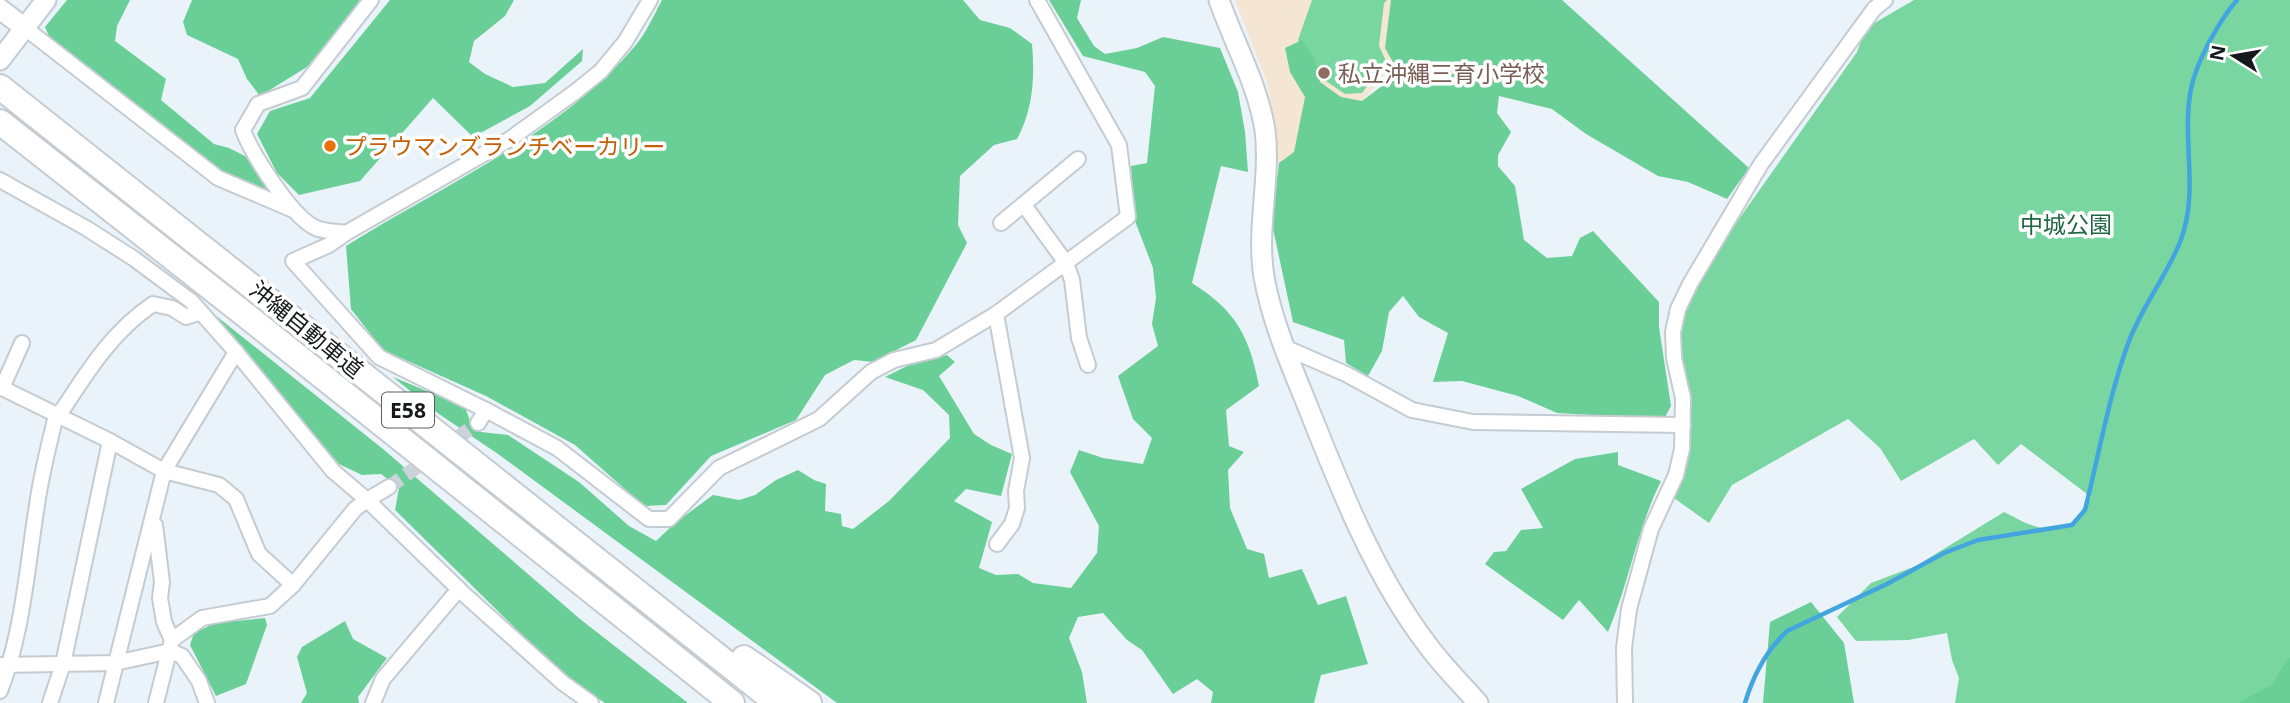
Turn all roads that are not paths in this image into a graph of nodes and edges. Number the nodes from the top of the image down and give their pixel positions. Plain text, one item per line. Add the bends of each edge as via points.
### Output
1 (46, 0) edge
2 (371, 0) edge
3 (650, 0) edge
4 (1037, 0) edge
5 (1219, 0) edge
6 (1885, 0) edge
7 (0, 9) edge
8 (25, 28) junction
9 (6, 52) edge
10 (0, 87) edge
11 (0, 122) edge
12 (1078, 159) dead end
13 (0, 180) edge
14 (1024, 205) junction
15 (292, 209) junction
16 (1001, 223) dead end
17 (346, 233) junction
18 (1066, 263) junction
19 (201, 313) junction
20 (996, 314) junction
21 (22, 342) dead end
22 (1284, 347) junction
23 (236, 352) junction
24 (1088, 365) dead end
25 (1, 387) edge
26 (56, 415) junction
27 (1684, 425) junction
28 (110, 441) junction
29 (164, 471) junction
30 (389, 487) tunnel mouth
31 (366, 500) junction
32 (155, 509) junction
33 (998, 544) dead end
34 (293, 584) junction
35 (459, 589) junction
36 (687, 633) junction
37 (171, 645) junction
38 (115, 663) junction
39 (63, 664) junction
40 (5, 665) edge
41 (0, 691) edge
42 (206, 702) edge
43 (50, 703) edge
44 (106, 703) edge
45 (156, 703) edge
46 (373, 703) edge
47 (591, 703) edge
48 (732, 703) edge
49 (777, 703) edge
50 (809, 703) edge
51 (1478, 703) edge
52 (1625, 703) edge

1 - 8 street
2 - 15 street via 302,88 258,104 243,130
3 - 17 street via 625,42 601,71 575,92 510,139
4 - 18 street via 1119,145 1128,217
5 - 22 street via 1260,106 1267,177 1261,248 1268,298
6 - 27 street via 1761,164 1678,309 1673,332
7 - 8 street
8 - 9 street
8 - 15 street via 218,178
10 - 36 highway, 沖縄自動車道 / E58
11 - 48 highway, 沖縄自動車道 / E58
12 - 14 street
13 - 19 street via 133,258
14 - 16 street
14 - 18 street
15 - 17 street via 315,228
17 - 20 street via 293,261 379,357 482,416 557,448 649,519 669,519 719,468 819,419 871,372 894,360 936,350
18 - 20 street
18 - 24 street
19 - 23 street
19 - 26 street via 186,317 153,304 132,318
20 - 33 street via 1022,458 1017,508
21 - 25 street
22 - 27 street via 1412,410 1473,422
22 - 51 street via 1357,524 1396,598 1429,647
23 - 29 street
23 - 31 street via 333,471
25 - 26 street
26 - 28 street
26 - 40 street via 24,595
27 - 52 street via 1676,475 1651,529 1629,609
28 - 29 street
28 - 39 street
29 - 32 street
29 - 34 street via 219,485 236,499 259,554
30 - 31 street
31 - 34 street
31 - 35 street
32 - 37 street via 160,598
32 - 38 street
34 - 37 street via 270,606 202,618
35 - 46 street via 383,679
35 - 47 street
36 - 49 highway, 沖縄自動車道 / E58
36 - 50 highway via 722,643
37 - 38 street via 163,654
37 - 42 street via 199,681
37 - 45 street
38 - 39 street
38 - 44 street
39 - 40 street
39 - 43 street
40 - 41 street

